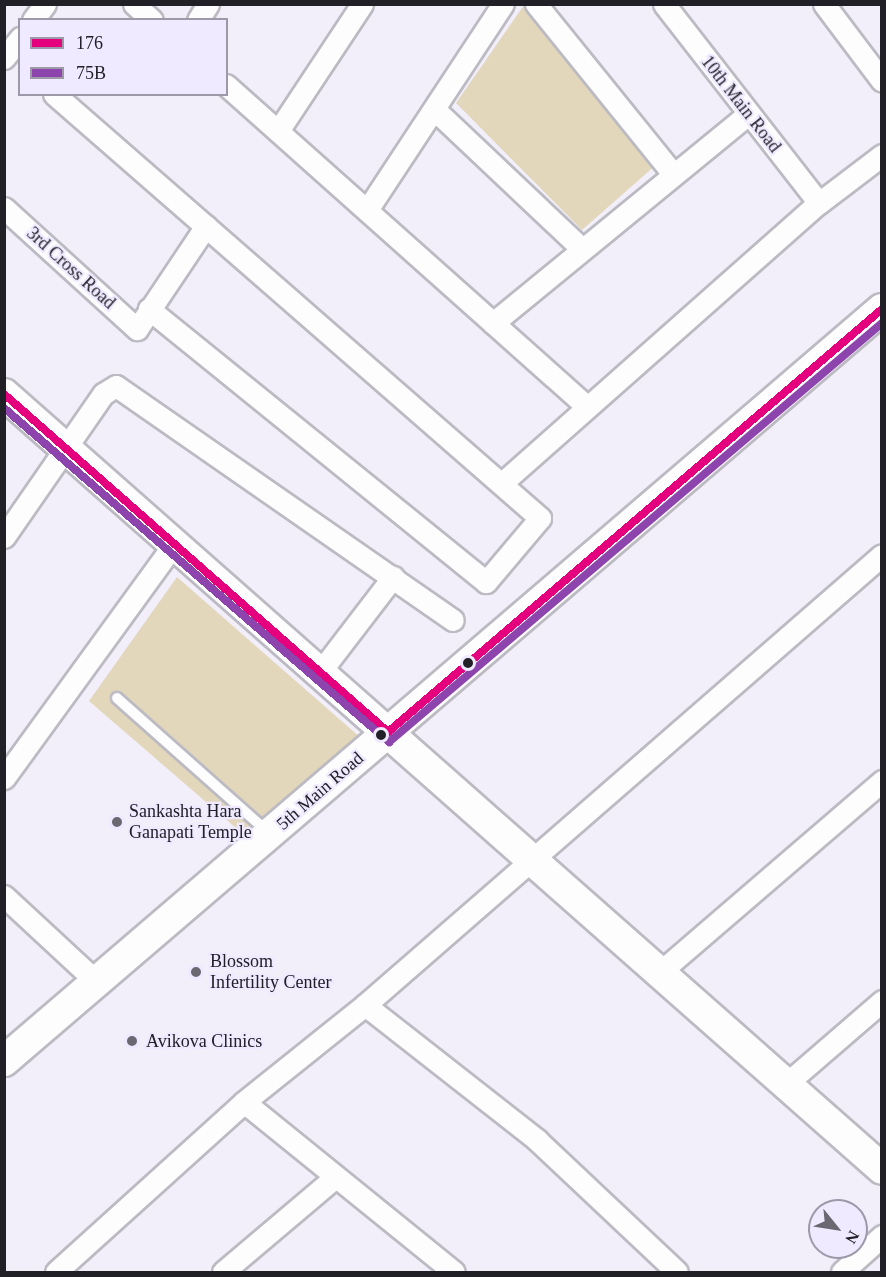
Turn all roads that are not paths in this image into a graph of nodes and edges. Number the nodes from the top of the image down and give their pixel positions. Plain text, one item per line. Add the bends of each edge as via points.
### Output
1 (45, 4) edge
2 (134, 4) edge
3 (208, 4) edge
4 (362, 4) edge
5 (503, 4) edge
6 (536, 4) edge
7 (664, 4) edge
8 (824, 4) edge
9 (34, 18) edge
10 (150, 18) edge
11 (199, 18) edge
12 (882, 81) edge
13 (228, 87) edge
14 (56, 96) edge
15 (434, 109) junction
16 (748, 114) junction
17 (278, 131) junction
18 (882, 155) edge
19 (673, 174) junction
20 (819, 203) junction
21 (4, 208) edge
22 (367, 210) junction
23 (206, 226) junction
24 (582, 249) junction
25 (150, 309) junction
26 (882, 309) edge
27 (493, 323) junction
28 (4, 394) edge
29 (586, 407) junction
30 (66, 448) junction
31 (502, 483) junction
32 (4, 537) edge
33 (174, 544) junction
34 (882, 555) edge
35 (393, 577) junction
36 (453, 620) dead end
37 (320, 672) junction
38 (117, 698) dead end
39 (388, 732) junction
40 (4, 778) edge
41 (882, 782) edge
42 (270, 834) junction
43 (532, 860) junction
44 (4, 896) edge
45 (660, 972) junction
46 (97, 982) junction
47 (882, 1001) edge
48 (365, 1005) junction
49 (4, 1061) edge
50 (786, 1084) junction
51 (244, 1102) junction
52 (882, 1169) edge
53 (333, 1179) junction
54 (882, 1236) edge
55 (446, 1270) edge
56 (56, 1272) edge
57 (223, 1272) edge
58 (676, 1272) edge
59 (842, 1272) edge

1 - 9 street
2 - 10 street
3 - 11 street
4 - 17 street
5 - 15 street
6 - 19 street
7 - 16 street, 10th Main Road
8 - 12 street
13 - 17 street
14 - 23 street
15 - 22 street
15 - 24 street
16 - 19 street
16 - 20 street, 10th Main Road
17 - 22 street
18 - 20 street
19 - 24 street
20 - 29 street
21 - 25 street, 3rd Cross Road via 137,328
22 - 27 street
23 - 25 street
23 - 31 street
24 - 27 street
25 - 31 street via 486,582 540,518
26 - 39 main road, 5th Main Road
27 - 29 street
28 - 30 main road
29 - 31 street
30 - 32 street
30 - 33 main road
30 - 35 street via 104,394 116,386
33 - 37 main road
33 - 40 street
34 - 43 street
35 - 36 street
35 - 37 street
37 - 39 main road
38 - 42 lane
39 - 42 main road, 5th Main Road
39 - 43 main road
41 - 45 street
42 - 46 main road, 5th Main Road
43 - 45 main road
43 - 48 street
44 - 46 street
45 - 50 main road
46 - 49 main road, 5th Main Road
47 - 50 street
48 - 51 street
48 - 58 street via 537,1140
50 - 52 main road
51 - 53 street
51 - 56 street
53 - 55 street
53 - 57 street
54 - 59 street

